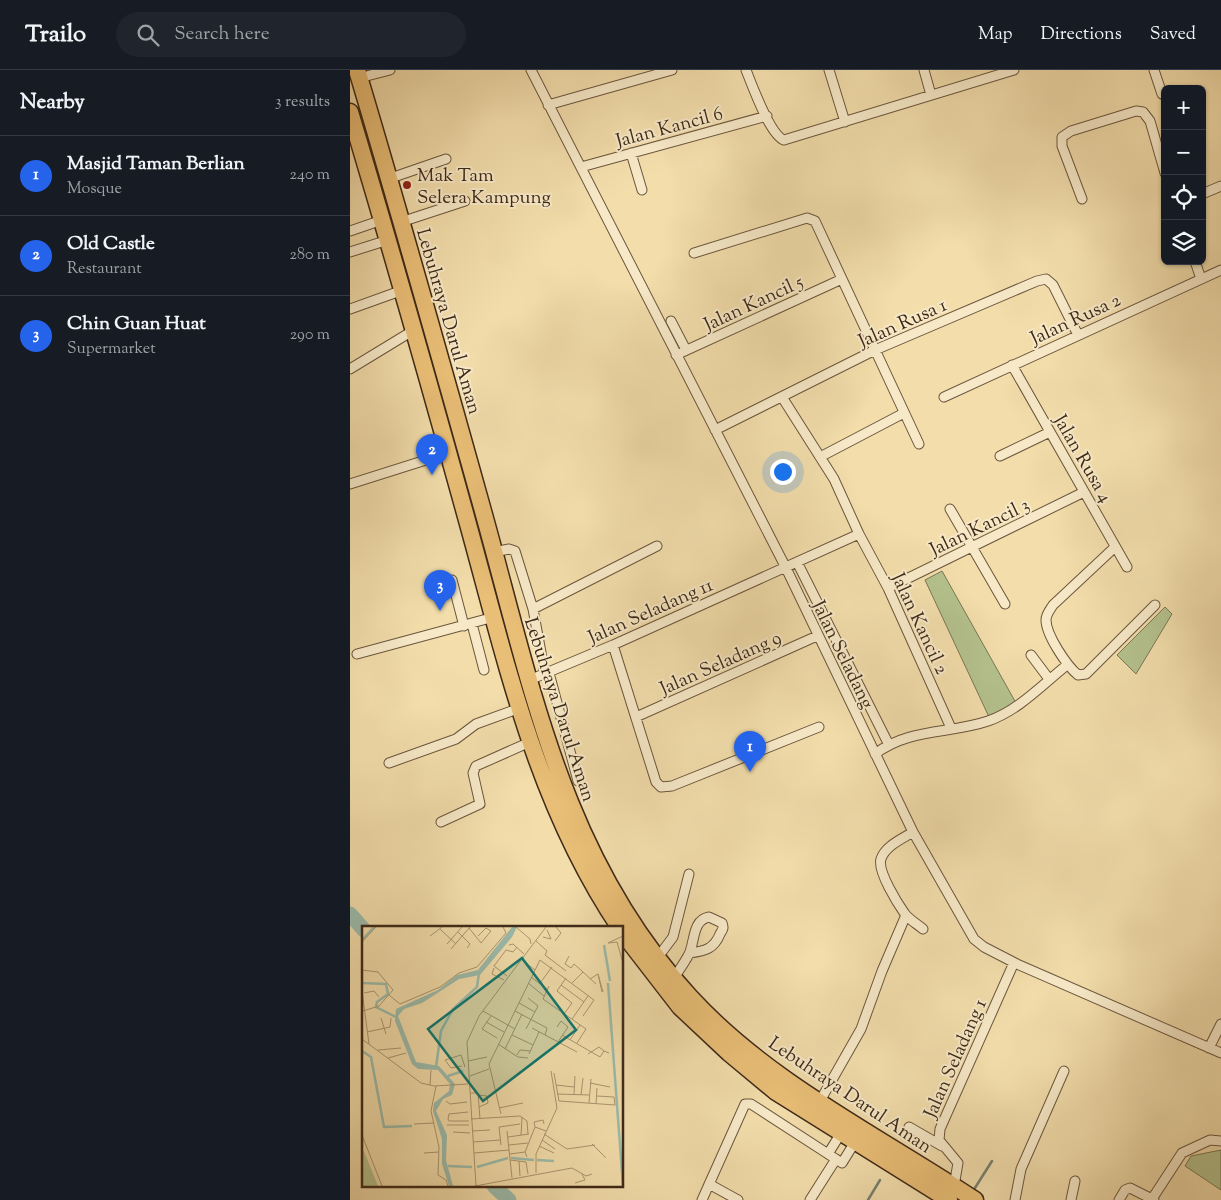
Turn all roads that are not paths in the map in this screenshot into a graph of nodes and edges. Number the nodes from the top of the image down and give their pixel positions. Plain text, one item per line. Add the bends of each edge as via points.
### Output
1 (390, 70) edge
2 (531, 70) edge
3 (672, 70) edge
4 (746, 70) edge
5 (828, 70) edge
6 (924, 70) edge
7 (1014, 70) edge
8 (1154, 70) edge
9 (647, 73) edge
10 (358, 74) edge
11 (1161, 91) edge
12 (931, 95) junction
13 (548, 105) junction
14 (350, 112) edge
15 (767, 116) junction
16 (845, 122) junction
17 (632, 153) junction
18 (446, 159) dead end
19 (1161, 159) edge
20 (581, 167) junction
21 (388, 179) junction
22 (1221, 186) edge
23 (642, 190) dead end
24 (1206, 192) edge
25 (1082, 199) dead end
26 (465, 201) dead end
27 (382, 220) junction
28 (401, 222) junction
29 (350, 231) edge
30 (388, 240) junction
31 (350, 252) edge
32 (694, 254) dead end
33 (1196, 265) edge
34 (1221, 270) edge
35 (842, 279) junction
36 (1201, 279) junction
37 (403, 290) junction
38 (350, 309) edge
39 (671, 321) dead end
40 (414, 330) junction
41 (1078, 335) junction
42 (686, 350) junction
43 (874, 350) junction
44 (676, 355) junction
45 (1012, 365) junction
46 (350, 369) edge
47 (782, 397) junction
48 (944, 397) dead end
49 (904, 413) junction
50 (715, 430) junction
51 (1050, 432) junction
52 (918, 444) dead end
53 (448, 453) junction
54 (1000, 456) dead end
55 (820, 457) junction
56 (350, 484) edge
57 (1084, 492) junction
58 (950, 509) dead end
59 (859, 534) junction
60 (657, 546) dead end
61 (972, 547) junction
62 (1115, 547) junction
63 (494, 552) junction
64 (797, 562) junction
65 (1127, 567) dead end
66 (786, 568) junction
67 (452, 580) dead end
68 (888, 588) junction
69 (1005, 604) dead end
70 (1154, 606) dead end
71 (533, 609) junction
72 (494, 617) junction
73 (468, 625) junction
74 (817, 636) junction
75 (613, 645) junction
76 (357, 654) dead end
77 (1031, 655) dead end
78 (1066, 665) junction
79 (484, 670) dead end
80 (547, 674) junction
81 (1049, 679) junction
82 (527, 681) junction
83 (520, 708) junction
84 (636, 717) junction
85 (819, 727) dead end
86 (951, 728) junction
87 (530, 742) junction
88 (888, 743) junction
89 (875, 754) junction
90 (389, 763) dead end
91 (578, 781) dead end
92 (441, 822) dead end
93 (913, 832) junction
94 (689, 874) dead end
95 (906, 915) junction
96 (619, 926) edge
97 (923, 929) dead end
98 (624, 935) edge
99 (690, 953) dead end
100 (658, 957) junction
101 (1012, 967) dead end
102 (674, 978) junction
103 (1221, 1024) edge
104 (1209, 1048) junction
105 (1221, 1053) edge
106 (1064, 1071) dead end
107 (820, 1101) junction
108 (909, 1127) dead end
109 (841, 1133) junction
110 (1221, 1141) edge
111 (855, 1142) junction
112 (942, 1146) junction
113 (835, 1158) junction
114 (1075, 1181) dead end
115 (709, 1184) junction
116 (944, 1195) edge
117 (1153, 1199) edge
118 (702, 1200) edge
119 (738, 1200) edge
120 (810, 1200) edge
121 (975, 1200) edge
122 (1015, 1200) edge
123 (1072, 1200) edge
124 (1119, 1200) edge

1 - 10 street
2 - 13 street, Jalan Seladang
3 - 9 street
4 - 15 street
5 - 16 street
6 - 12 street
7 - 12 street
8 - 11 street
9 - 13 street
10 - 21 highway, Lebuhraya Darul Aman
12 - 16 street
13 - 20 street, Jalan Seladang
14 - 27 highway, Lebuhraya Darul Aman
15 - 16 street via 784,140
15 - 17 street, Jalan Kancil 6
17 - 20 street, Jalan Kancil 6
17 - 23 street
18 - 21 street
19 - 25 street via 1150,121 1143,112 1136,111 1070,131 1062,137 1062,146
20 - 44 street, Jalan Seladang
21 - 28 highway, Lebuhraya Darul Aman
22 - 24 street
26 - 28 street
27 - 29 street
27 - 30 highway, Lebuhraya Darul Aman
28 - 63 highway, Lebuhraya Darul Aman
30 - 31 street
30 - 37 highway, Lebuhraya Darul Aman
32 - 35 street via 811,219 818,225
33 - 36 street
34 - 36 street, Jalan Rusa 2
35 - 42 street, Jalan Kancil 5
35 - 43 street
36 - 41 street, Jalan Rusa 2
37 - 38 street
37 - 40 highway, Lebuhraya Darul Aman
39 - 42 street
40 - 46 street
40 - 53 highway, Lebuhraya Darul Aman
41 - 43 street, Jalan Rusa 1 via 1053,285 1046,279
41 - 45 street, Jalan Rusa 2
42 - 44 street, Jalan Kancil 5
43 - 47 street, Jalan Rusa 1
43 - 49 street
44 - 50 street, Jalan Seladang
45 - 48 street, Jalan Rusa 2
45 - 51 street, Jalan Rusa 4
47 - 50 street, Jalan Rusa 1
47 - 55 street, Jalan Kancil 2
49 - 52 street
49 - 55 street
50 - 66 street, Jalan Seladang
51 - 54 street
51 - 57 street, Jalan Rusa 4
53 - 56 street
53 - 72 highway, Lebuhraya Darul Aman
55 - 59 street, Jalan Kancil 2 via 844,498
57 - 61 street, Jalan Kancil 3
57 - 62 street, Jalan Rusa 4
58 - 61 street
59 - 64 street
59 - 68 street, Jalan Kancil 2
60 - 71 street
61 - 68 street, Jalan Kancil 3
61 - 69 street
62 - 65 street, Jalan Rusa 4
62 - 78 street via 1048,613 1048,627
63 - 71 street via 515,550
63 - 82 highway, Lebuhraya Darul Aman
64 - 66 street
64 - 88 street
66 - 74 street, Jalan Seladang
66 - 75 street, Jalan Seladang 11
67 - 73 street
68 - 86 street, Jalan Kancil 2
70 - 78 street via 1086,674 1078,675
71 - 80 street
72 - 73 street
72 - 83 highway, Lebuhraya Darul Aman
73 - 76 street
73 - 79 street
74 - 84 street, Jalan Seladang 9
74 - 89 street, Jalan Seladang
75 - 80 street, Jalan Seladang 11
75 - 84 street
77 - 81 street
78 - 81 street
80 - 82 street, Jalan Seladang 11
80 - 91 street
81 - 86 street via 997,717
82 - 100 highway, Lebuhraya Darul Aman via 562,784 591,852 620,903
83 - 87 highway, Lebuhraya Darul Aman
83 - 90 street via 476,724 456,739
84 - 85 street via 656,782 666,788
86 - 88 street
87 - 92 street via 476,766 473,774 480,804
87 - 96 highway, Lebuhraya Darul Aman via 562,825
88 - 89 street
89 - 93 street, Jalan Seladang
93 - 95 street via 890,847 880,860 884,878
93 - 104 street, Jalan Seladang via 978,943 1017,964
94 - 100 street via 673,937
95 - 97 street
95 - 107 street via 861,1029
98 - 109 highway, Lebuhraya Darul Aman via 695,1024 776,1092
99 - 102 street
100 - 102 highway, Lebuhraya Darul Aman
101 - 112 street, Jalan Seladang 1 via 940,1129
102 - 107 highway, Lebuhraya Darul Aman via 706,1013 753,1053
103 - 104 street
104 - 105 street, Jalan Seladang
106 - 122 street via 1021,1169
107 - 116 highway, Lebuhraya Darul Aman
108 - 112 street
109 - 111 highway, Lebuhraya Darul Aman
109 - 113 street
110 - 117 street via 1210,1140 1182,1152
111 - 113 street
111 - 116 highway, Lebuhraya Darul Aman
112 - 116 street, Jalan Seladang 1 via 958,1163
113 - 115 street via 748,1104 743,1107
113 - 120 street
114 - 123 street
115 - 118 street
115 - 119 street
116 - 121 highway, Lebuhraya Darul Aman
117 - 124 street via 1130,1188

